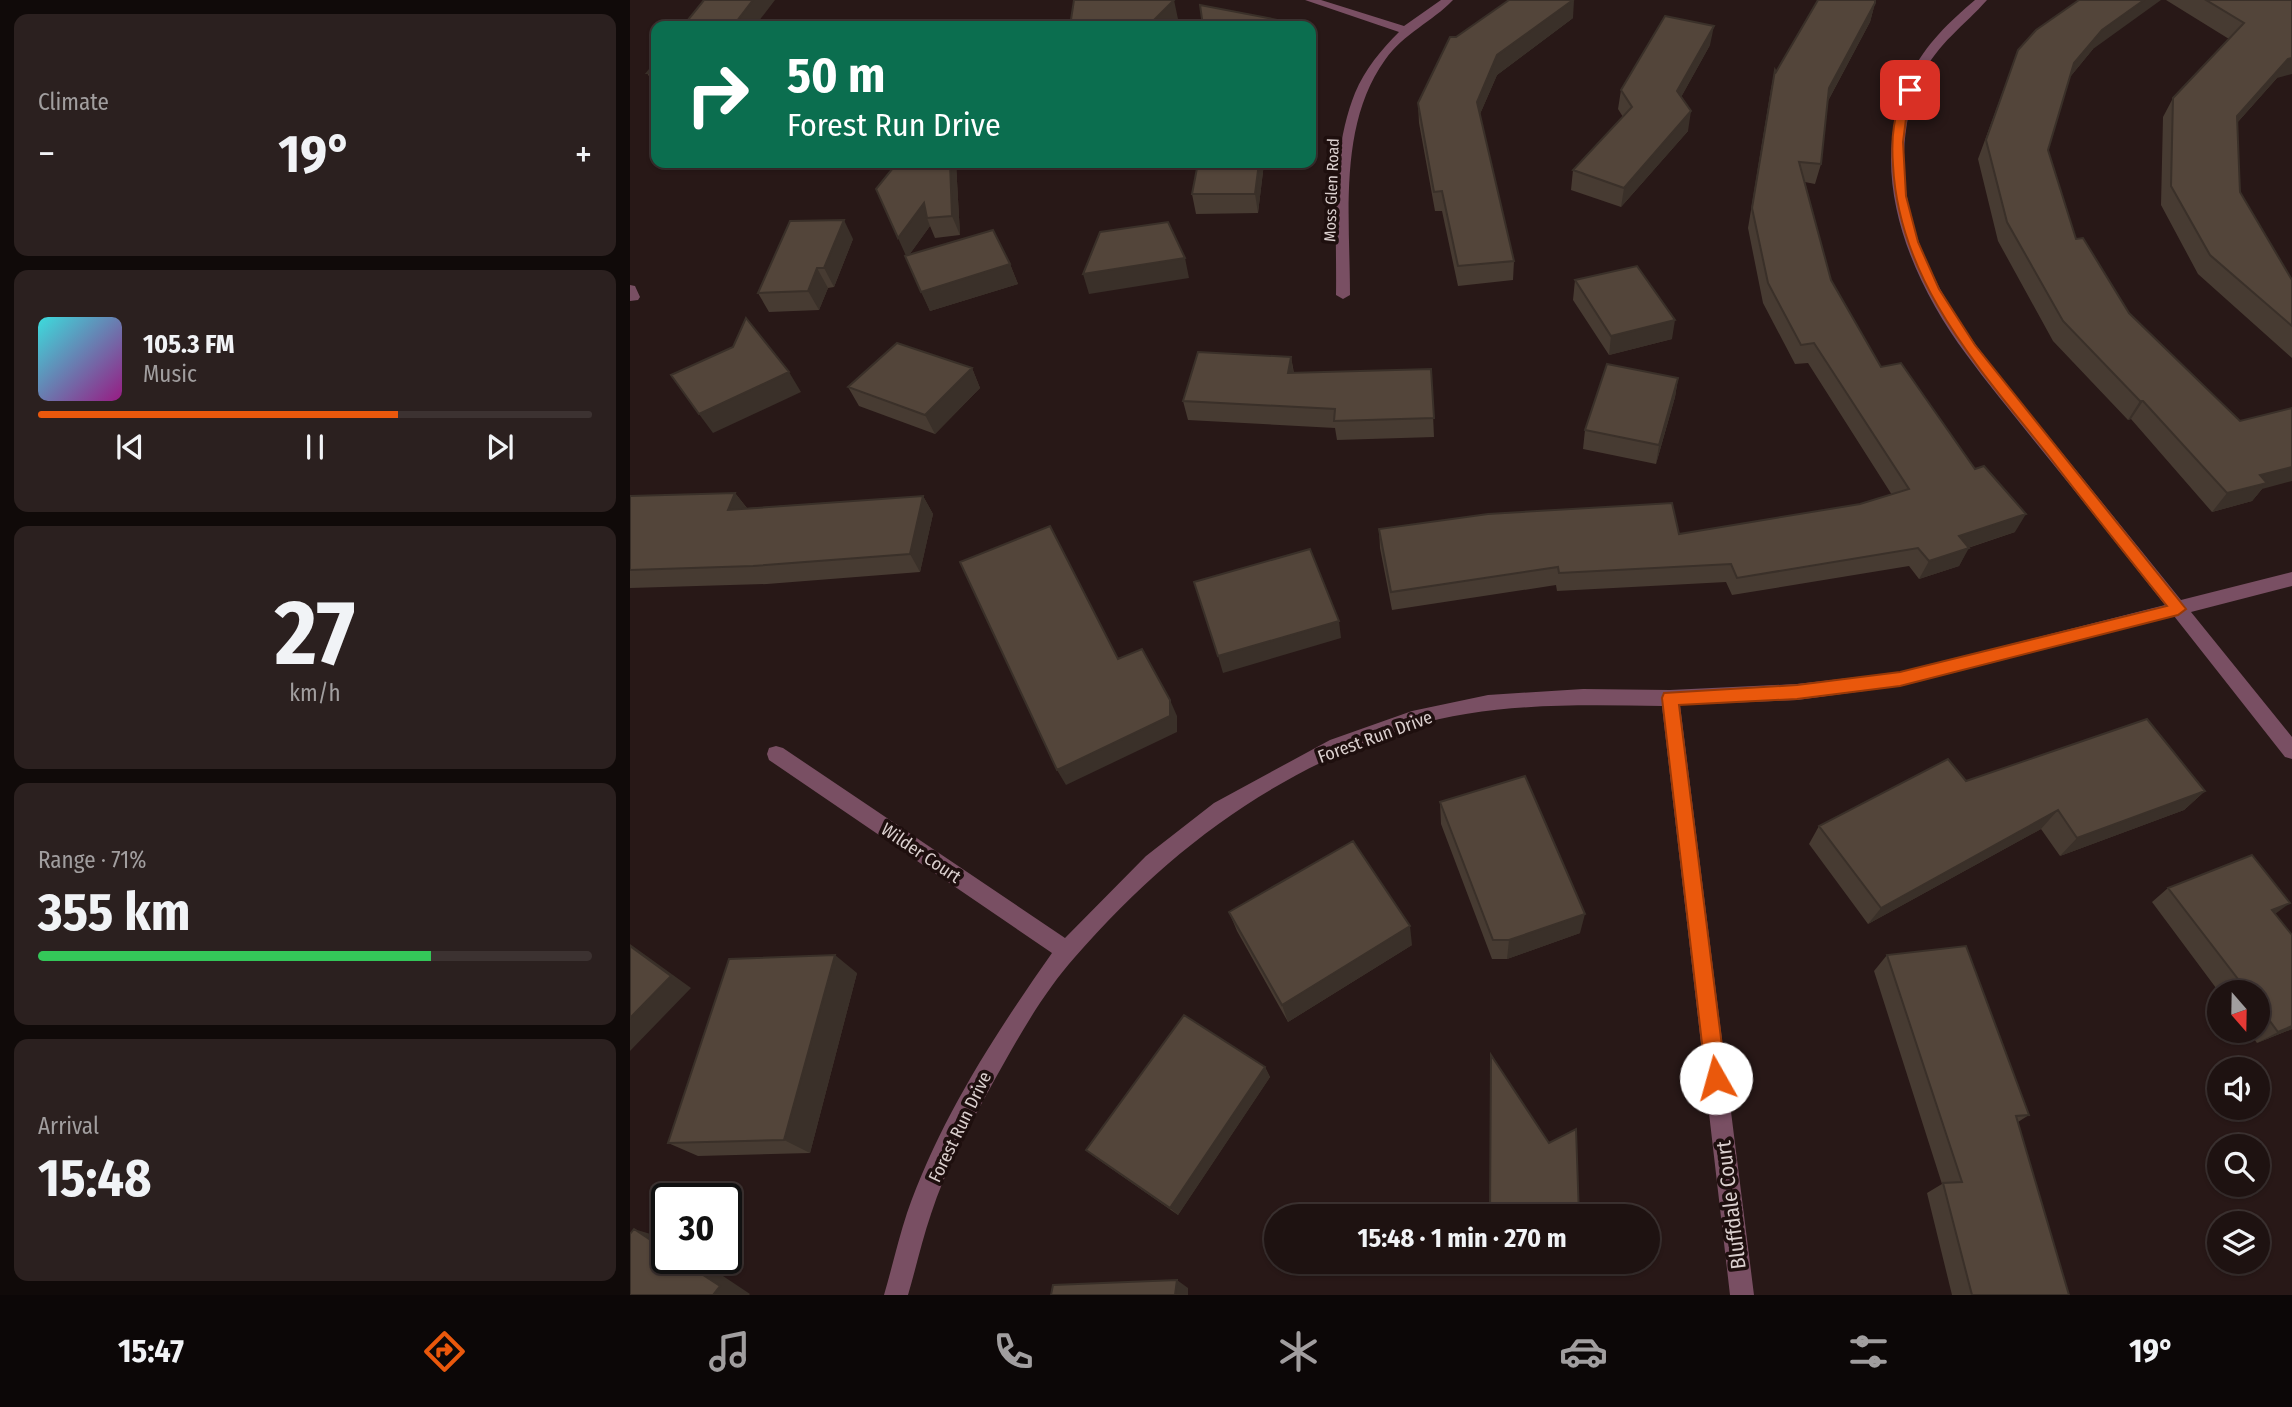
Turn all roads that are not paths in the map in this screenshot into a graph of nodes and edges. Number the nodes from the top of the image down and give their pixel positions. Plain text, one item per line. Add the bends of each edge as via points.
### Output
1 (1310, 0) edge
2 (1448, 0) edge
3 (1982, 0) edge
4 (1405, 30) junction
5 (1343, 295) dead end
6 (2292, 579) edge
7 (2178, 609) junction
8 (1670, 698) junction
9 (2292, 751) edge
10 (776, 754) dead end
11 (1066, 951) junction
12 (896, 1295) edge
13 (1742, 1295) edge

1 - 4 street
2 - 4 street, Moss Glen Road
3 - 7 street via 1931,50 1902,111 1897,142 1900,196 1912,242 1932,289 1970,349
4 - 5 street, Moss Glen Road via 1377,62 1349,126
6 - 7 street, Forest Run Drive
7 - 8 street, Forest Run Drive via 1900,679 1797,692
7 - 9 street
8 - 11 street, Forest Run Drive via 1488,703 1412,719 1337,746 1211,817 1153,862
8 - 13 street, Bluffdale Court
10 - 11 street, Wilder Court
11 - 12 street, Forest Run Drive via 1008,1034 952,1135 919,1213

